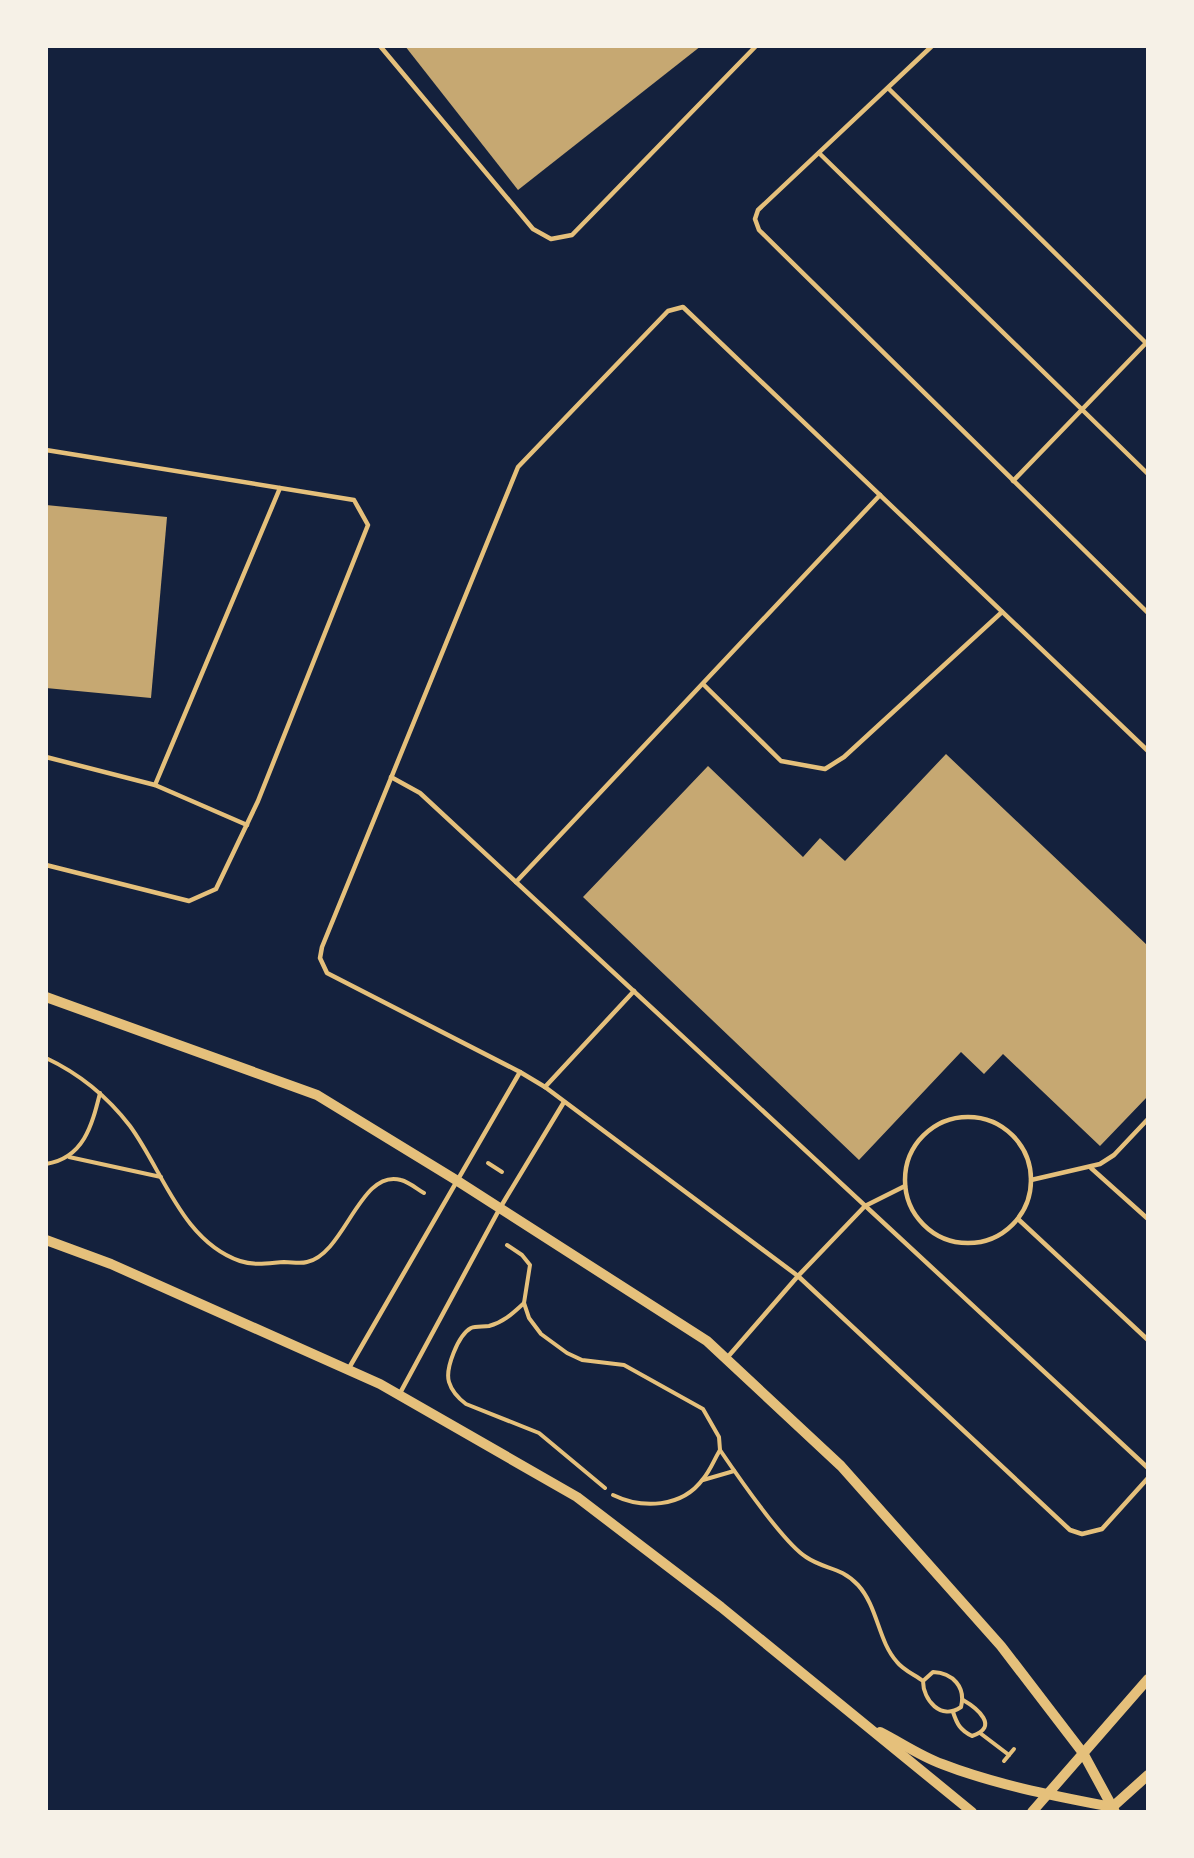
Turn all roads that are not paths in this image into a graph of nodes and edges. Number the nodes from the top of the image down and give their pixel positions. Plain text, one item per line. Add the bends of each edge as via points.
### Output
1 (380, 46) edge
2 (756, 46) edge
3 (932, 46) edge
4 (888, 87) junction
5 (819, 153) junction
6 (1147, 342) edge
7 (1082, 410) junction
8 (46, 450) edge
9 (1148, 474) edge
10 (1013, 481) junction
11 (280, 488) junction
12 (880, 495) junction
13 (1002, 612) junction
14 (1148, 613) edge
15 (704, 684) junction
16 (1148, 751) edge
17 (46, 757) edge
18 (391, 777) junction
19 (155, 785) junction
20 (247, 825) junction
21 (46, 865) edge
22 (516, 882) junction
23 (634, 992) junction
24 (46, 997) edge
25 (520, 1072) junction
26 (545, 1087) junction
27 (564, 1102) junction
28 (1148, 1119) edge
29 (1091, 1168) junction
30 (456, 1180) junction
31 (1031, 1180) junction
32 (905, 1186) junction
33 (865, 1206) junction
34 (500, 1208) junction
35 (1018, 1219) junction
36 (1148, 1219) edge
37 (46, 1240) edge
38 (798, 1276) junction
39 (1148, 1340) edge
40 (726, 1359) junction
41 (348, 1370) junction
42 (399, 1395) junction
43 (1148, 1468) edge
44 (1148, 1478) edge
45 (1148, 1679) edge
46 (858, 1719) junction
47 (1083, 1753) junction
48 (1148, 1775) edge
49 (1048, 1794) junction
50 (1112, 1810) edge
51 (972, 1812) edge
52 (1032, 1812) edge

1 - 2 lane via 533,229 551,239 572,235
3 - 4 lane
4 - 5 lane
4 - 6 lane
5 - 7 lane
5 - 10 lane via 759,210 755,219 759,230
6 - 7 lane
7 - 9 lane
7 - 10 lane
8 - 11 lane
10 - 14 lane
11 - 19 lane
11 - 20 lane via 354,500 368,525
12 - 13 lane
12 - 15 lane
12 - 18 lane via 683,307 668,311 518,467
13 - 15 lane via 844,757 825,769 781,761
13 - 16 lane
15 - 22 lane
17 - 19 lane
18 - 22 lane via 420,793
18 - 25 lane via 320,958 327,973
19 - 20 lane
20 - 21 lane via 216,889 189,901
22 - 23 lane
23 - 26 lane
23 - 33 lane
24 - 30 street via 317,1095
25 - 26 lane
25 - 30 lane
26 - 27 lane
27 - 34 lane
27 - 38 lane
28 - 29 lane via 1114,1155
29 - 31 lane
29 - 36 lane
30 - 34 street
30 - 41 lane
31 - 32 lane via 1023,1149 1010,1132 992,1121 971,1117 950,1119 930,1129 915,1144 907,1164
31 - 35 lane via 1025,1211
32 - 33 lane
32 - 35 lane via 910,1206 921,1223 937,1236 956,1243 976,1244 996,1238
33 - 38 lane
33 - 43 lane
34 - 40 street via 707,1341
34 - 42 lane
35 - 39 lane
37 - 41 street via 111,1264
38 - 40 lane
38 - 44 lane via 1070,1530 1082,1534 1102,1529
40 - 47 street via 841,1466 1000,1646
41 - 42 street
42 - 46 street via 577,1497
45 - 47 street
46 - 49 street via 939,1763
46 - 51 street
47 - 49 street
47 - 50 street
48 - 50 street
49 - 50 street
49 - 52 street

